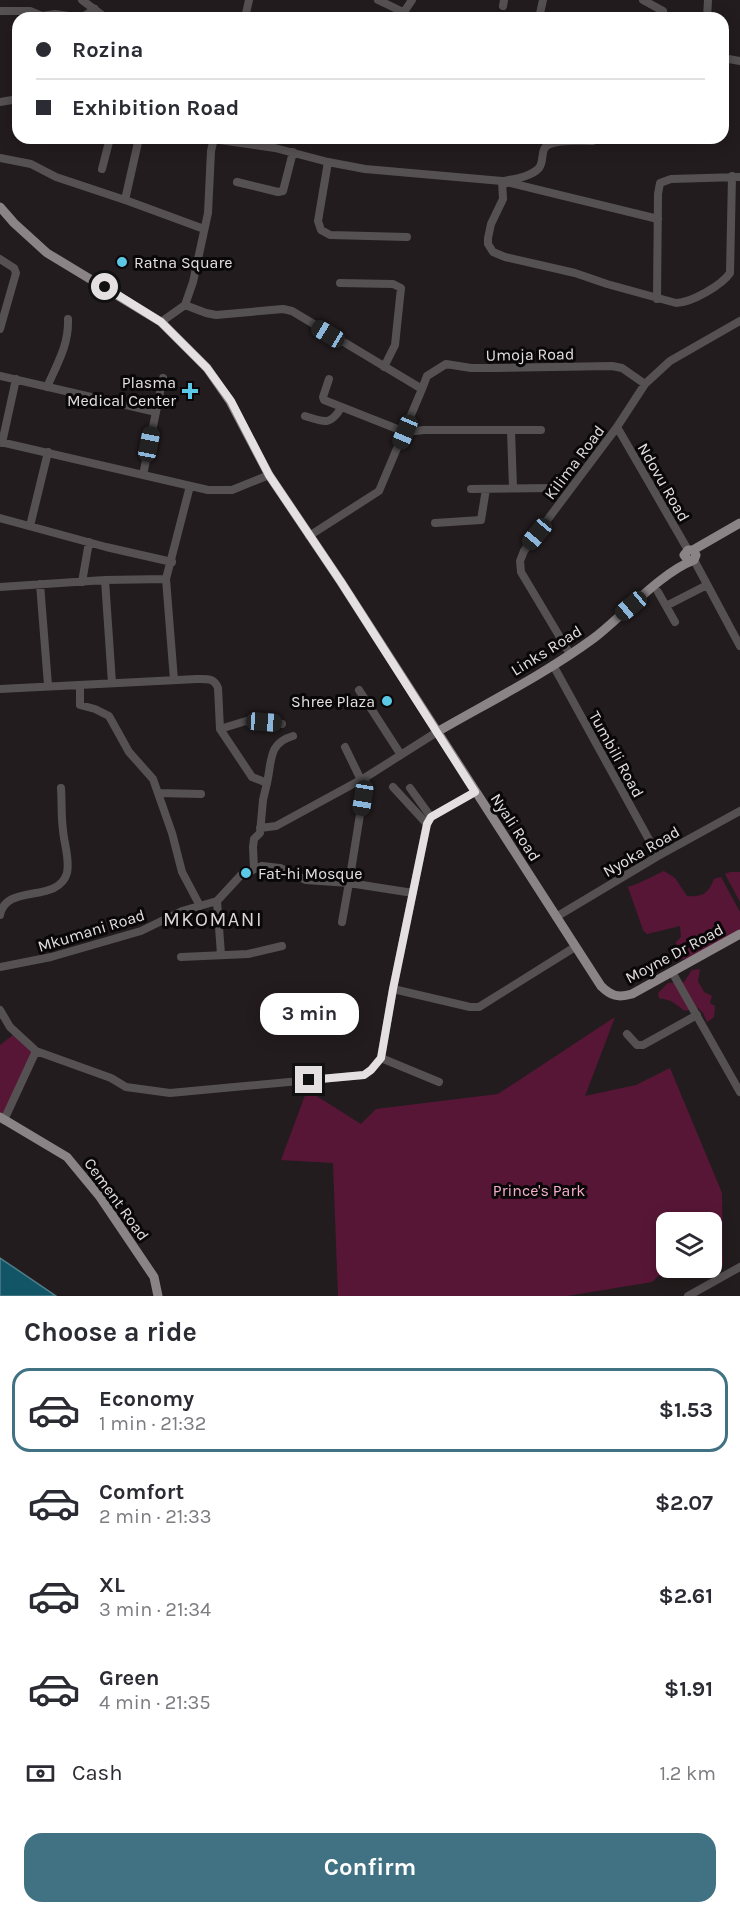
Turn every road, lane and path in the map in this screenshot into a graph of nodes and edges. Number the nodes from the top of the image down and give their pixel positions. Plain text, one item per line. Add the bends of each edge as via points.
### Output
1 (82, 0) edge
2 (378, 0) edge
3 (643, 0) edge
4 (94, 9) junction
5 (0, 10) edge
6 (663, 11) dead end
7 (32, 12) edge
8 (90, 12) edge
9 (98, 12) edge
10 (397, 12) edge
11 (108, 144) edge
12 (138, 144) edge
13 (212, 144) edge
14 (247, 144) edge
15 (550, 144) edge
16 (293, 152) junction
17 (0, 158) edge
18 (328, 162) junction
19 (102, 169) dead end
20 (736, 177) edge
21 (237, 182) dead end
22 (502, 182) junction
23 (125, 200) junction
24 (1, 208) edge
25 (658, 219) junction
26 (204, 229) junction
27 (407, 237) dead end
28 (0, 259) edge
29 (340, 283) dead end
30 (657, 298) junction
31 (185, 305) junction
32 (68, 319) dead end
33 (740, 321) edge
34 (161, 322) junction
35 (1, 323) edge
36 (384, 367) junction
37 (0, 376) edge
38 (163, 378) dead end
39 (16, 379) junction
40 (329, 379) dead end
41 (645, 384) junction
42 (47, 387) junction
43 (422, 388) junction
44 (341, 408) junction
45 (156, 412) junction
46 (305, 416) dead end
47 (617, 427) junction
48 (511, 430) junction
49 (541, 430) dead end
50 (405, 432) junction
51 (1, 442) edge
52 (48, 452) junction
53 (269, 475) junction
54 (143, 476) junction
55 (190, 486) junction
56 (513, 488) junction
57 (557, 488) dead end
58 (471, 489) dead end
59 (486, 489) junction
60 (0, 518) edge
61 (435, 523) dead end
62 (740, 523) edge
63 (30, 526) junction
64 (309, 536) junction
65 (89, 542) junction
66 (691, 555) junction
67 (172, 561) junction
68 (166, 579) junction
69 (105, 580) junction
70 (81, 582) junction
71 (40, 584) junction
72 (707, 585) junction
73 (0, 587) edge
74 (658, 592) dead end
75 (666, 606) junction
76 (675, 622) dead end
77 (740, 646) edge
78 (570, 654) junction
79 (553, 665) junction
80 (174, 680) junction
81 (112, 683) junction
82 (48, 685) junction
83 (80, 685) junction
84 (0, 689) edge
85 (359, 690) dead end
86 (282, 724) dead end
87 (220, 729) junction
88 (437, 732) junction
89 (293, 736) dead end
90 (345, 747) dead end
91 (401, 755) junction
92 (363, 779) junction
93 (267, 783) junction
94 (393, 787) dead end
95 (61, 788) dead end
96 (410, 788) dead end
97 (475, 792) junction
98 (158, 793) junction
99 (201, 794) dead end
100 (740, 811) edge
101 (429, 821) junction
102 (260, 828) junction
103 (658, 856) junction
104 (254, 869) junction
105 (349, 883) junction
106 (413, 894) junction
107 (217, 901) junction
108 (200, 906) junction
109 (0, 915) edge
110 (556, 917) junction
111 (342, 922) dead end
112 (740, 934) edge
113 (282, 946) dead end
114 (575, 947) junction
115 (221, 954) junction
116 (181, 957) dead end
117 (0, 967) edge
118 (672, 972) junction
119 (393, 989) junction
120 (621, 997) joint
121 (0, 1010) edge
122 (696, 1015) junction
123 (627, 1034) dead end
124 (36, 1051) junction
125 (381, 1058) junction
126 (439, 1082) dead end
127 (740, 1092) edge
128 (2, 1118) edge
129 (740, 1267) edge
130 (158, 1296) edge
131 (688, 1296) edge

1 - 4 street
2 - 10 street
3 - 6 street
4 - 8 street
4 - 9 street
5 - 7 street
11 - 19 street
12 - 23 street
13 - 26 street
14 - 16 street
15 - 22 street via 545,147 537,170
16 - 18 street
16 - 21 street via 283,191
17 - 23 street via 31,164 56,177
18 - 22 street
18 - 27 street via 318,221 321,230 330,235
20 - 25 street via 663,180 658,187
20 - 30 street via 730,273 719,285 683,303
22 - 25 street
22 - 30 street via 503,199 490,224 488,238 493,252
23 - 26 street
24 - 34 main road, Nyali Road via 47,253
25 - 30 street
26 - 31 street
28 - 35 street via 16,273
29 - 36 street via 393,284 401,288 395,345
31 - 34 street
31 - 36 street via 216,315 292,311
32 - 42 street via 66,345
33 - 41 street, Kilima Road via 670,361
34 - 53 main road, Nyali Road via 207,368 231,401
36 - 43 street
37 - 39 street
38 - 45 street
39 - 42 street
39 - 51 street
40 - 44 street via 324,400
41 - 43 street, Umoja Road via 622,368 612,366 495,368 446,364 427,375
41 - 47 street, Kilima Road
42 - 45 street
43 - 50 street, Umoja Road
44 - 46 street via 328,421
44 - 50 street
45 - 54 street
47 - 66 street, Ndovu Road
47 - 78 street, Kilima Road via 520,561 521,572
48 - 49 street
48 - 50 street
48 - 56 street
50 - 64 street, Umoja Road via 379,491
51 - 52 street
52 - 54 street
52 - 63 street
53 - 55 street via 232,490
53 - 64 main road, Nyali Road
54 - 55 street
55 - 67 street
56 - 57 street
56 - 59 street
58 - 59 street
59 - 61 street via 481,520
60 - 63 street
62 - 66 main road, Links Road
63 - 65 street
64 - 88 main road, Nyali Road
65 - 67 street
65 - 70 street
66 - 72 street, Ndovu Road
66 - 78 main road, Links Road via 596,637
67 - 68 street
68 - 69 street
68 - 80 street
69 - 70 street
69 - 81 street
70 - 71 street
71 - 73 street
71 - 82 street
72 - 75 street
72 - 77 street, Ndovu Road
74 - 75 street
75 - 76 street
78 - 79 main road, Links Road
79 - 88 main road, Links Road
79 - 103 street, Tumbili Road
80 - 81 street
80 - 87 street via 215,682
81 - 83 street
82 - 83 street
82 - 84 street
83 - 98 street via 80,705 109,716 129,752 153,779
85 - 91 street
86 - 87 street via 246,721
87 - 93 street via 252,777
88 - 91 street
88 - 97 main road, Nyali Road
89 - 93 street via 275,746
90 - 92 street
91 - 92 street
92 - 102 street via 276,826
92 - 105 street
93 - 102 street
94 - 101 street
95 - 109 street via 67,873 62,883 51,889 8,902 2,906
96 - 101 street
97 - 101 street
97 - 110 main road, Nyali Road
98 - 99 street
98 - 108 street via 182,872
100 - 103 street, Nyoka Road
101 - 106 street
102 - 104 street via 254,839
103 - 110 street, Nyoka Road
104 - 105 street via 270,866 306,880
104 - 107 street via 241,874
105 - 106 street
105 - 111 street
106 - 119 street
107 - 108 street, Mkumani Road
107 - 115 street
108 - 117 street, Mkumani Road via 126,936
110 - 114 main road, Nyali Road
112 - 118 main road, Moyne Dr Road
113 - 115 street via 248,954
114 - 119 street via 479,1007
114 - 120 main road, Nyali Road via 601,987
115 - 116 street
118 - 120 main road, Moyne Dr Road
118 - 122 street
119 - 125 street
121 - 124 street via 10,1027
122 - 123 street via 643,1045 637,1046
122 - 127 street
124 - 125 street via 126,1087 170,1093 364,1075
124 - 128 street
125 - 126 street
128 - 130 main road, Cement Road via 67,1157 100,1197 154,1277
129 - 131 street

